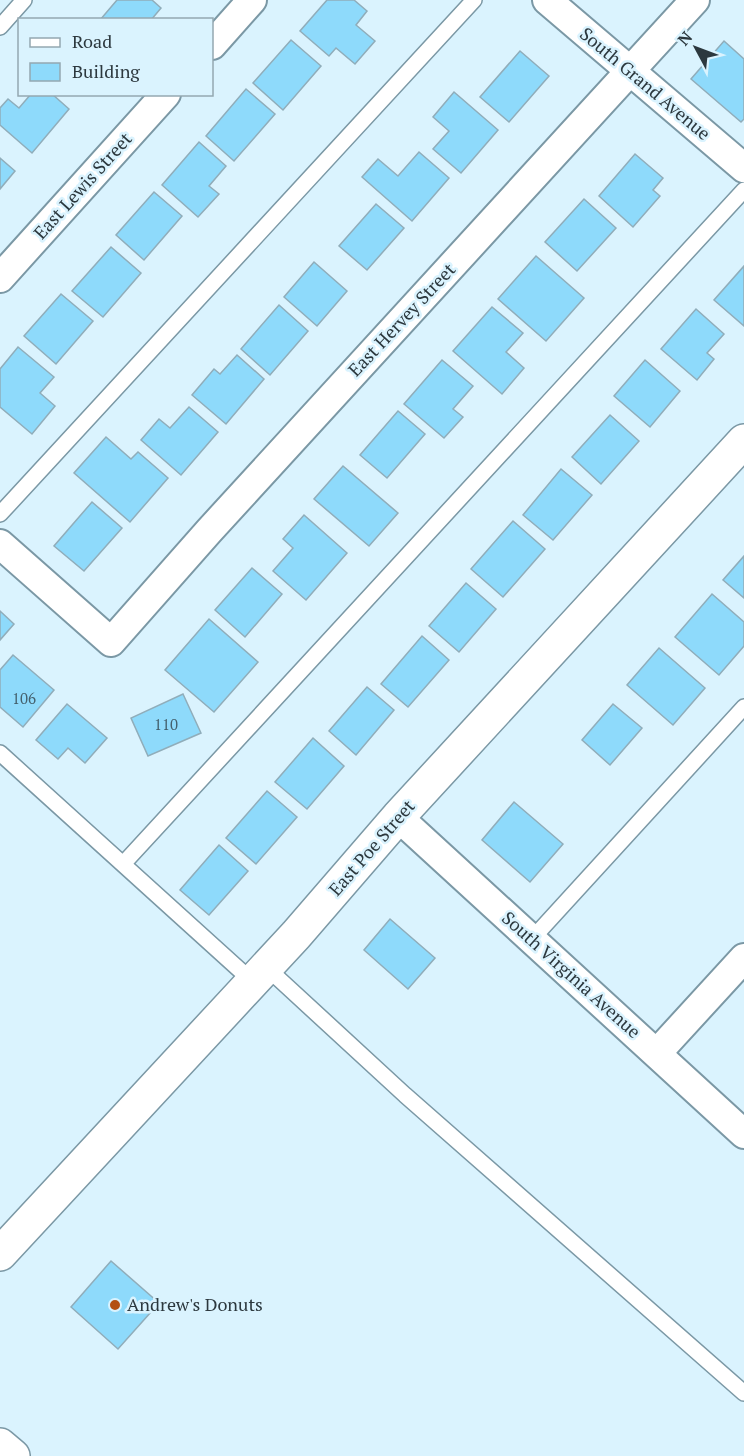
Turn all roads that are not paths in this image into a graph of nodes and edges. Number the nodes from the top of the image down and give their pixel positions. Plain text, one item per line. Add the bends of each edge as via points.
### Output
1 (24, 0) edge
2 (252, 0) edge
3 (474, 0) edge
4 (547, 0) edge
5 (695, 0) edge
6 (0, 27) edge
7 (213, 44) edge
8 (630, 72) junction
9 (164, 96) edge
10 (744, 168) edge
11 (744, 190) edge
12 (0, 278) edge
13 (744, 441) edge
14 (0, 514) edge
15 (0, 544) edge
16 (744, 707) edge
17 (0, 753) edge
18 (398, 817) junction
19 (124, 863) junction
20 (532, 939) junction
21 (744, 958) edge
22 (259, 975) junction
23 (657, 1053) junction
24 (744, 1134) edge
25 (0, 1254) edge
26 (744, 1393) edge
27 (0, 1445) edge
28 (13, 1456) edge

1 - 6 lane
2 - 7 street
3 - 14 lane
4 - 8 street, South Grand Avenue
5 - 8 street, East Hervey Street
8 - 10 street, South Grand Avenue
8 - 15 street, East Hervey Street via 111,642
9 - 12 street, East Lewis Street
11 - 19 lane
13 - 18 street, East Poe Street
16 - 20 lane
17 - 19 lane
18 - 20 street, South Virginia Avenue
18 - 22 street, East Poe Street
19 - 22 lane
20 - 23 street, South Virginia Avenue
21 - 23 street
22 - 25 street, East Poe Street
22 - 26 lane via 414,1102
23 - 24 street, South Virginia Avenue
27 - 28 street

